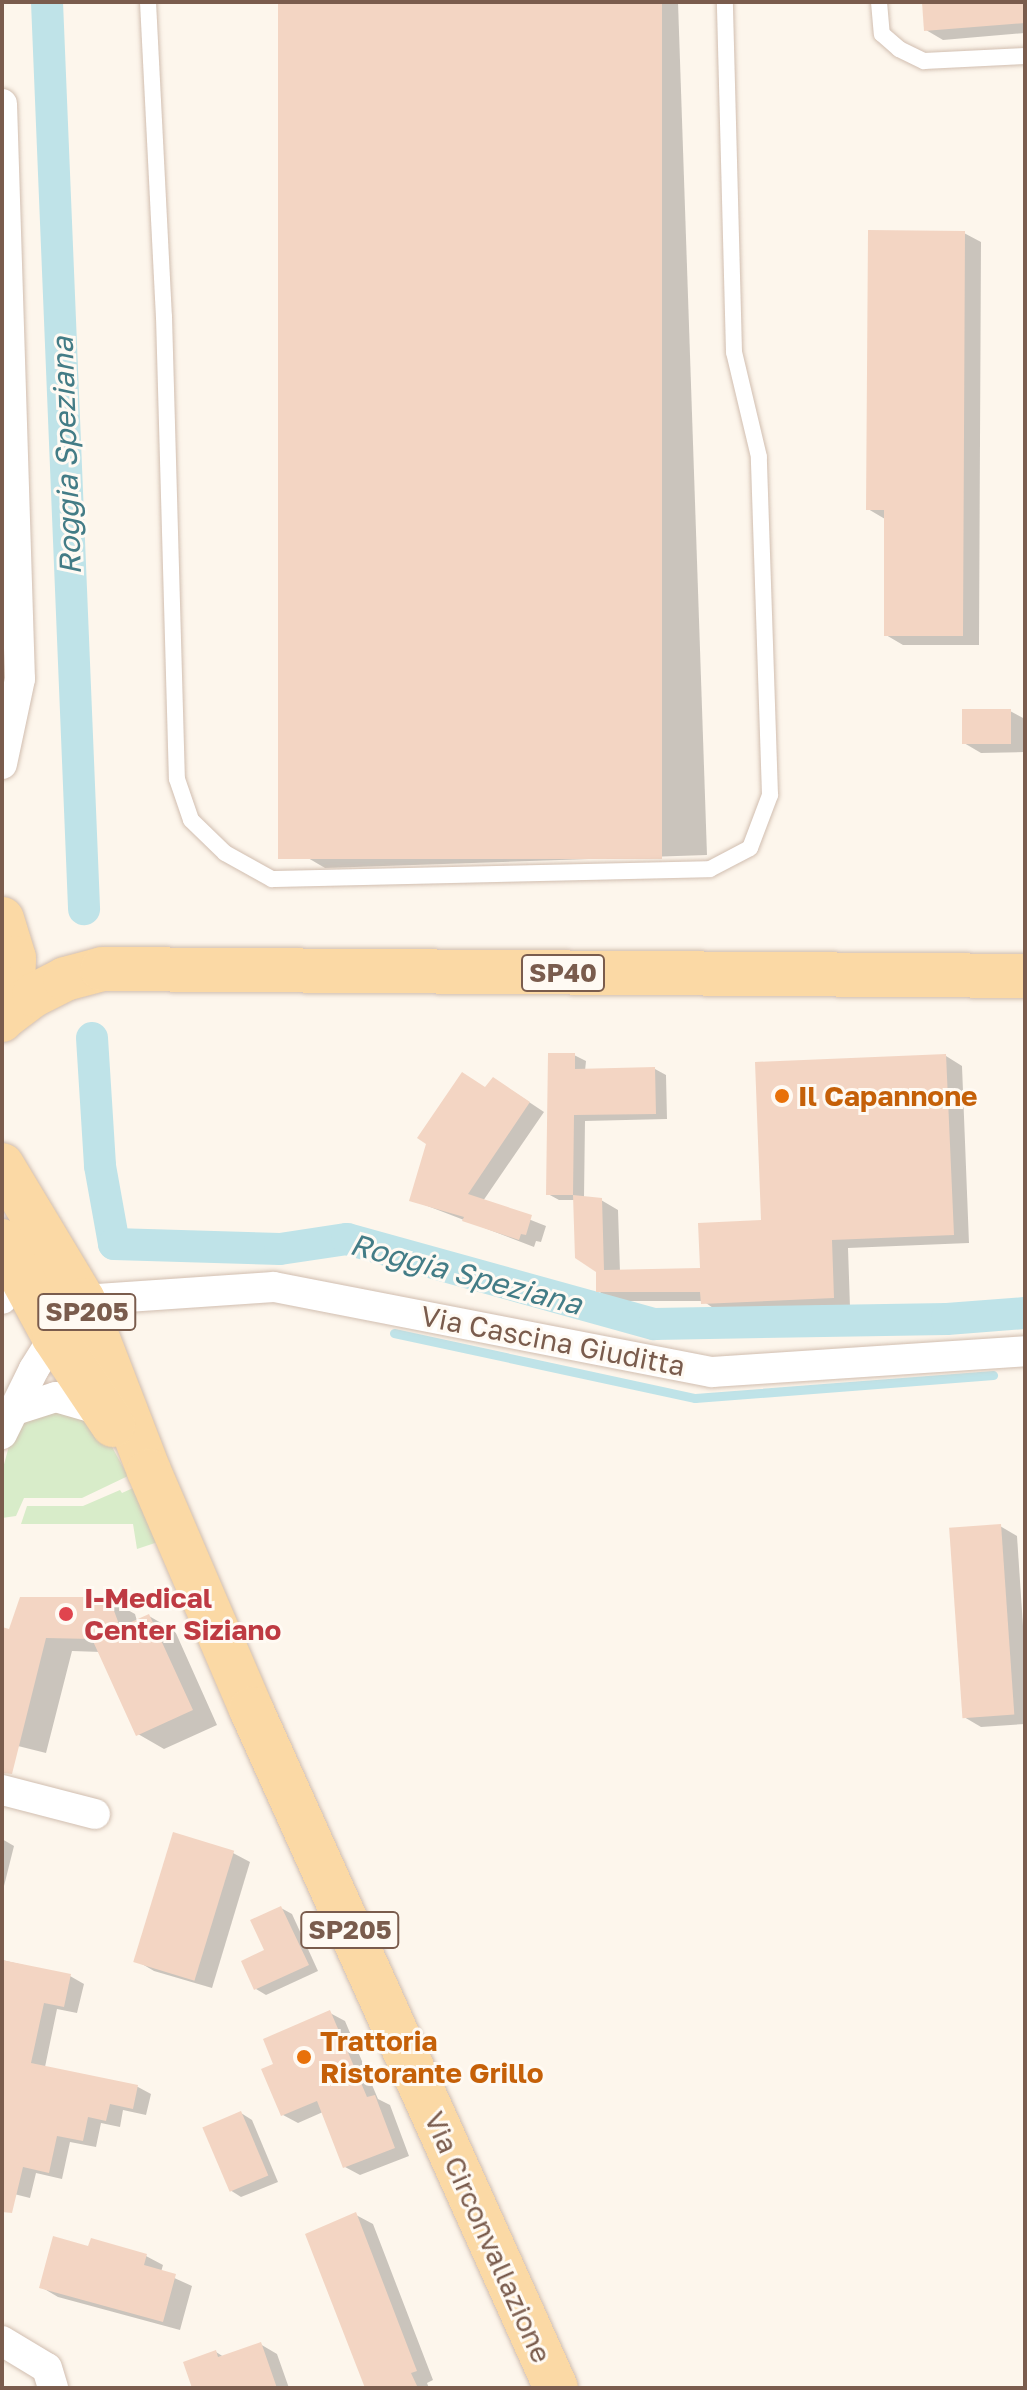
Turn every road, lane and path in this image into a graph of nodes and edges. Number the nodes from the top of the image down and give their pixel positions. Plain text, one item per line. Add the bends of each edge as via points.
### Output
1 (148, 2) edge
2 (725, 2) edge
3 (879, 2) edge
4 (1025, 56) edge
5 (2, 104) edge
6 (2, 764) edge
7 (5, 924) edge
8 (102, 969) junction
9 (1025, 976) edge
10 (3, 1019) edge
11 (2, 1165) edge
12 (2, 1205) edge
13 (2, 1241) edge
14 (2, 1289) edge
15 (2, 1299) edge
16 (83, 1300) junction
17 (54, 1337) junction
18 (1025, 1351) edge
19 (101, 1410) junction
20 (7, 1422) edge
21 (149, 1471) junction
22 (2, 1790) edge
23 (95, 1814) dead end
24 (2, 2341) edge
25 (53, 2388) edge
26 (556, 2388) edge

1 - 2 lane via 164,317 177,779 191,820 225,853 272,879 710,869 750,848 770,795 770,780 759,457 734,352
3 - 4 lane via 882,34 924,61
5 - 6 street via 20,679
7 - 8 main road, SP40 via 43,953
7 - 10 main road, SP40 via 14,958 13,989
8 - 9 main road, SP40
8 - 10 main road, SP40 via 65,979
11 - 16 main road, SP205
12 - 17 street via 45,1284 55,1311
13 - 17 main road, SP205
14 - 15 street
16 - 18 street, Via Cascina Giuditta via 274,1287 712,1372
16 - 21 main road, SP205
17 - 19 main road, SP205
17 - 20 street
19 - 20 street via 56,1397
19 - 21 main road, SP205
21 - 26 main road, Via Circonvallazione / SP205
22 - 23 street
24 - 25 street via 47,2368

